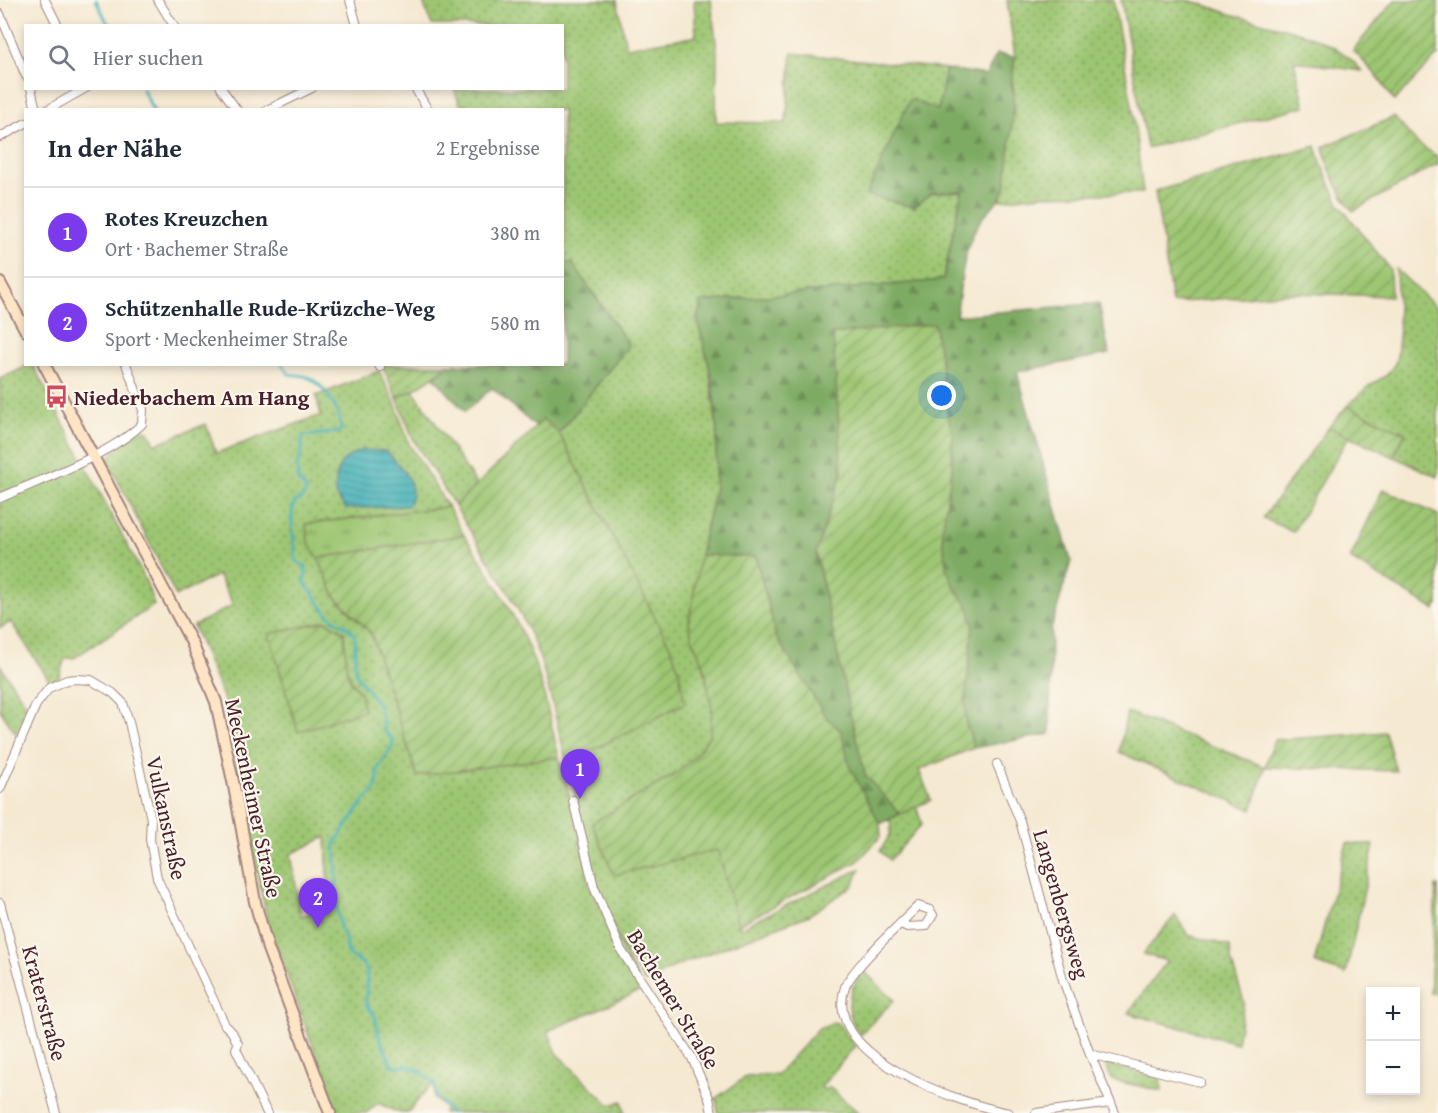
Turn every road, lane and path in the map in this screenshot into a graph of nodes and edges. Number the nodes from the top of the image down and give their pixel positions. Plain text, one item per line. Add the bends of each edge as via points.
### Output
1 (45, 0) edge
2 (158, 0) edge
3 (350, 0) edge
4 (0, 14) edge
5 (57, 24) edge
6 (173, 24) edge
7 (356, 24) edge
8 (24, 71) edge
9 (31, 90) edge
10 (82, 90) edge
11 (222, 90) edge
12 (308, 90) edge
13 (416, 90) edge
14 (36, 108) edge
15 (51, 108) edge
16 (236, 108) edge
17 (271, 108) edge
18 (427, 108) edge
19 (24, 124) edge
20 (0, 137) edge
21 (0, 283) edge
22 (24, 327) edge
23 (45, 366) edge
24 (127, 366) edge
25 (93, 455) junction
26 (0, 498) edge
27 (997, 764) dead end
28 (0, 789) edge
29 (573, 800) dead end
30 (0, 903) edge
31 (901, 924) dead end
32 (1090, 1054) junction
33 (1200, 1082) dead end
34 (1112, 1103) junction
35 (56, 1113) edge
36 (267, 1113) edge
37 (330, 1113) edge
38 (712, 1113) edge
39 (1010, 1113) edge
40 (1036, 1113) edge
41 (1114, 1113) edge

1 - 5 street
2 - 6 street
3 - 7 street
4 - 8 street
9 - 14 street
10 - 15 street
11 - 16 street
12 - 17 street
13 - 18 street
19 - 20 street
21 - 22 main road
23 - 25 main road, Meckenheimer Straße
24 - 25 street via 143,410 142,424 132,434
25 - 26 street
25 - 37 main road, Meckenheimer Straße via 192,643 216,702 255,902 268,949
27 - 32 street, Langenbergsweg via 1020,821 1063,980
28 - 36 street, Vulkanstraße via 36,705 49,688 67,680 91,680 123,703 151,819 150,839 157,878
29 - 38 street, Bachemer Straße via 594,886 621,950 692,1058 710,1098
30 - 35 street, Kraterstraße
31 - 39 street via 846,985 843,1017 852,1035 911,1078
32 - 33 street
32 - 34 street, Langenbergsweg
34 - 40 street
34 - 41 street, Langenbergsweg

